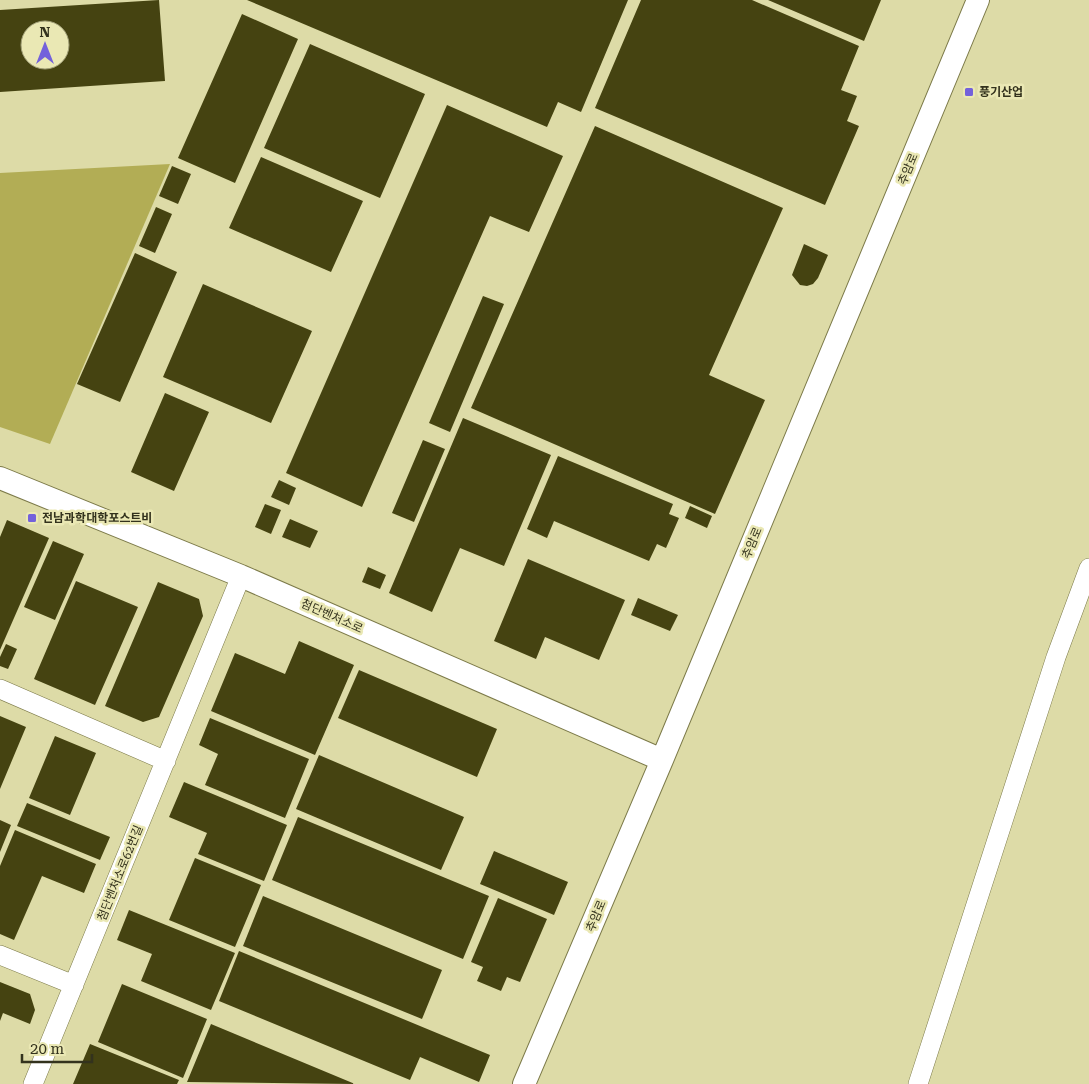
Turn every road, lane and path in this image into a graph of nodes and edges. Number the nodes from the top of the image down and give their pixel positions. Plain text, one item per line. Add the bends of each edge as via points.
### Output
1 (978, 0) edge
2 (0, 478) edge
3 (1089, 568) edge
4 (241, 576) junction
5 (0, 689) edge
6 (662, 760) junction
7 (166, 761) junction
8 (0, 955) edge
9 (74, 985) junction
10 (33, 1084) edge
11 (524, 1084) edge
12 (918, 1084) edge

1 - 6 street, 추암로
2 - 4 street, 첨단벤처소로
3 - 12 street via 1056,657
4 - 6 street, 첨단벤처소로
4 - 7 street, 첨단벤처소로62번길
5 - 7 street
6 - 11 street, 추암로
7 - 9 street, 첨단벤처소로62번길
8 - 9 street
9 - 10 street, 첨단벤처소로62번길

